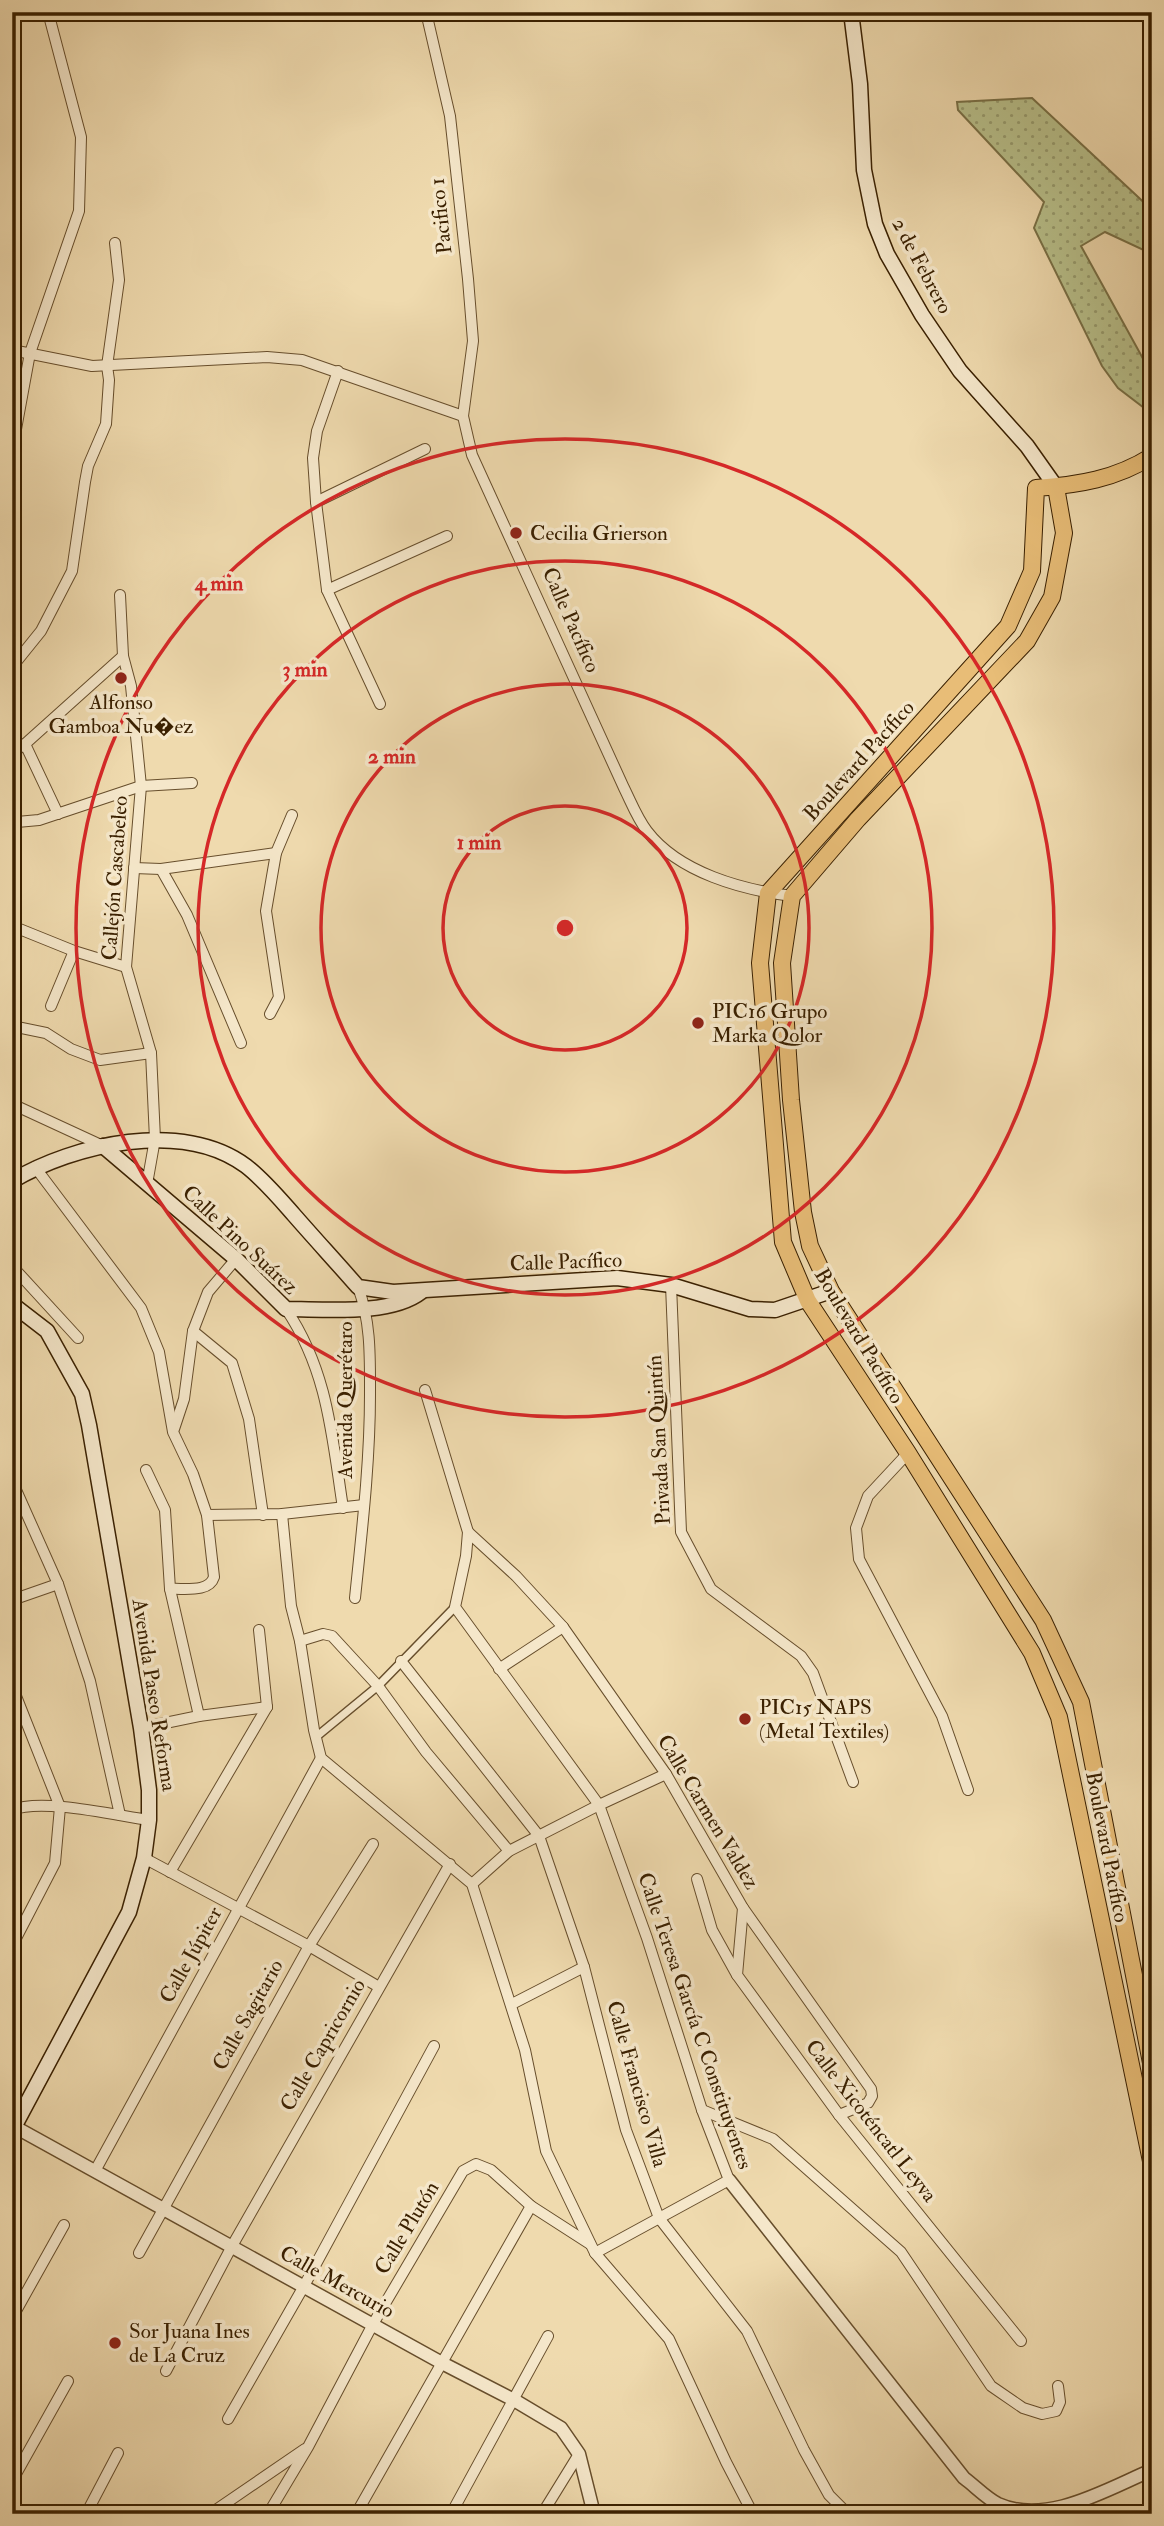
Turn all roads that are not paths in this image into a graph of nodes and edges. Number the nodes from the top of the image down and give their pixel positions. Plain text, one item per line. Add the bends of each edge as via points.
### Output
1 (48, 12) edge
2 (426, 12) edge
3 (851, 12) edge
4 (115, 243) dead end
5 (12, 349) edge
6 (30, 353) junction
7 (107, 366) junction
8 (338, 371) junction
9 (463, 416) junction
10 (425, 449) dead end
11 (12, 451) edge
12 (1152, 456) edge
13 (1038, 462) junction
14 (1056, 487) junction
15 (1036, 488) junction
16 (316, 502) junction
17 (447, 536) dead end
18 (327, 590) junction
19 (120, 595) dead end
20 (123, 656) junction
21 (12, 667) edge
22 (380, 704) dead end
23 (25, 744) junction
24 (12, 752) edge
25 (192, 783) dead end
26 (141, 786) junction
27 (58, 814) junction
28 (292, 816) dead end
29 (18, 822) dead end
30 (276, 853) junction
31 (134, 868) junction
32 (161, 869) junction
33 (768, 893) junction
34 (792, 896) junction
35 (12, 926) edge
36 (74, 951) junction
37 (126, 967) junction
38 (51, 1006) dead end
39 (270, 1014) dead end
40 (12, 1026) edge
41 (241, 1043) dead end
42 (151, 1053) junction
43 (12, 1104) edge
44 (155, 1139) junction
45 (103, 1146) junction
46 (35, 1167) junction
47 (12, 1181) edge
48 (147, 1184) junction
49 (236, 1259) junction
50 (12, 1266) edge
51 (671, 1285) junction
52 (358, 1287) junction
53 (423, 1291) junction
54 (831, 1292) junction
55 (808, 1301) junction
56 (18, 1308) edge
57 (366, 1308) junction
58 (286, 1310) junction
59 (12, 1323) edge
60 (193, 1331) junction
61 (78, 1338) dead end
62 (425, 1390) dead end
63 (173, 1432) junction
64 (908, 1453) junction
65 (146, 1470) dead end
66 (12, 1481) edge
67 (364, 1505) junction
68 (342, 1508) junction
69 (282, 1514) junction
70 (207, 1515) junction
71 (263, 1515) junction
72 (468, 1532) junction
73 (58, 1584) junction
74 (170, 1589) junction
75 (355, 1598) dead end
76 (12, 1600) edge
77 (455, 1607) junction
78 (563, 1627) junction
79 (259, 1629) dead end
80 (300, 1641) junction
81 (401, 1661) junction
82 (499, 1669) junction
83 (12, 1686) edge
84 (378, 1686) junction
85 (267, 1707) junction
86 (199, 1716) junction
87 (141, 1728) junction
88 (316, 1737) junction
89 (321, 1758) junction
90 (666, 1774) junction
91 (853, 1782) dead end
92 (968, 1790) dead end
93 (598, 1805) junction
94 (60, 1807) junction
95 (12, 1810) edge
96 (120, 1815) junction
97 (149, 1820) junction
98 (540, 1836) junction
99 (373, 1844) dead end
100 (509, 1851) junction
101 (144, 1858) junction
102 (450, 1864) junction
103 (170, 1872) junction
104 (697, 1879) dead end
105 (472, 1884) junction
106 (743, 1908) junction
107 (238, 1909) junction
108 (12, 1946) edge
109 (309, 1946) junction
110 (584, 1967) junction
111 (737, 1975) junction
112 (379, 1987) junction
113 (512, 2004) junction
114 (434, 2046) dead end
115 (1152, 2068) edge
116 (702, 2110) junction
117 (1146, 2112) edge
118 (839, 2115) junction
119 (13, 2128) edge
120 (1152, 2166) edge
121 (95, 2171) junction
122 (729, 2180) junction
123 (531, 2206) junction
124 (163, 2208) junction
125 (659, 2218) junction
126 (64, 2225) dead end
127 (232, 2246) junction
128 (593, 2249) junction
129 (139, 2253) dead end
130 (304, 2286) junction
131 (12, 2318) edge
132 (373, 2324) junction
133 (548, 2336) dead end
134 (1021, 2341) dead end
135 (442, 2363) junction
136 (166, 2371) dead end
137 (68, 2381) dead end
138 (1058, 2386) dead end
139 (514, 2400) junction
140 (228, 2419) dead end
141 (308, 2446) junction
142 (118, 2453) dead end
143 (579, 2454) junction
144 (1152, 2470) edge
145 (12, 2481) edge
146 (745, 2509) edge
147 (1057, 2511) edge
148 (86, 2514) edge
149 (210, 2514) edge
150 (268, 2514) edge
151 (356, 2514) edge
152 (452, 2514) edge
153 (542, 2514) edge
154 (594, 2514) edge
155 (753, 2514) edge
156 (848, 2514) edge

1 - 6 street via 81,137 79,211
2 - 9 street, Pacifico 1 via 450,116 468,279 472,341
3 - 13 main road, 2 de Febrero via 864,170 887,254 960,371
4 - 7 street via 119,280
5 - 6 street
6 - 7 street
6 - 11 street
7 - 8 street via 267,357 302,360
7 - 21 street via 106,424 88,467 72,571 41,631
8 - 9 street
8 - 16 street via 317,430 313,458
9 - 33 street, Calle Pacífico via 484,483 641,822 680,860 710,876
10 - 16 street
12 - 14 main road via 1115,475
13 - 14 main road, 2 de Febrero
13 - 15 main road
14 - 15 main road
14 - 34 main road, Boulevard Pacífico via 1064,533 1052,597 1027,642 858,819
15 - 33 main road, Boulevard Pacífico via 1032,571 1008,626
16 - 18 street
17 - 18 street
18 - 22 street
19 - 20 street, Callejón Cascabeleo
20 - 23 street
20 - 26 street, Callejón Cascabeleo via 131,686
23 - 24 street
23 - 27 street
25 - 26 street
26 - 27 street
26 - 31 street, Callejón Cascabeleo
27 - 29 street
28 - 30 street
30 - 32 street
30 - 39 street via 266,911 279,997
31 - 32 street
31 - 37 street, Callejón Cascabeleo
32 - 41 street via 187,915
33 - 34 street, Calle Pacífico
33 - 55 main road, Boulevard Pacífico via 760,963 780,1212 783,1242
34 - 54 main road, Boulevard Pacífico via 782,963 791,1100 810,1247
35 - 36 street
36 - 37 street
36 - 38 street
37 - 42 street, Callejón Cascabeleo
40 - 42 street via 46,1032 71,1049 100,1060
42 - 44 street, Callejón Cascabeleo
43 - 45 street
44 - 45 main road, Avenida Querétaro
44 - 48 street, Callejón Cascabeleo
44 - 52 main road, Avenida Querétaro via 218,1151 244,1165
45 - 46 main road, Avenida Querétaro
45 - 48 main road, Calle Pino Suárez
46 - 47 main road, Avenida Querétaro
46 - 63 street via 141,1308 159,1352
48 - 49 main road, Calle Pino Suárez
49 - 58 main road, Calle Pino Suárez
49 - 60 street via 208,1292
50 - 61 street
51 - 53 main road, Calle Pacífico via 617,1278
51 - 55 main road, Calle Pacífico via 750,1309 775,1310
51 - 91 street, Privada San Quintín via 681,1532 711,1589 801,1656 813,1673
52 - 53 main road, Calle Pacífico
52 - 57 street, Avenida Querétaro
53 - 57 main road, Calle Pacífico via 410,1300
54 - 55 main road, Calle Pacífico
54 - 115 main road, Boulevard Pacífico via 1043,1620 1081,1702
55 - 64 main road, Boulevard Pacífico
56 - 59 street
56 - 87 main road, Avenida Paseo Reforma via 47,1331 82,1394
57 - 58 main road, Calle Pacífico
57 - 67 street, Avenida Querétaro via 370,1423
58 - 68 street, Calle Pino Suárez via 303,1334 325,1395
60 - 63 street via 184,1399
60 - 71 street via 232,1363 249,1419
62 - 72 street
63 - 70 street
64 - 92 street via 868,1496 856,1528 859,1559 942,1716
64 - 117 main road, Boulevard Pacífico via 1032,1653 1059,1717
65 - 74 street via 165,1510
66 - 73 street
67 - 68 street
67 - 75 street, Avenida Querétaro
68 - 69 street
69 - 71 street
69 - 80 street via 290,1606
70 - 71 street
70 - 74 street via 213,1583
72 - 77 street
72 - 78 street, Calle Carmen Valdez
73 - 76 street
73 - 96 street via 90,1681
74 - 86 street
77 - 81 street
77 - 82 street, Calle Teresa García C Constituyentes
78 - 82 street
78 - 90 street, Calle Carmen Valdez
79 - 85 street
80 - 84 street via 332,1636
80 - 88 street
81 - 84 street
81 - 98 street, Calle Francisco Villa
82 - 93 street, Calle Teresa García C Constituyentes
83 - 94 street
84 - 88 street
84 - 100 street
85 - 86 street
85 - 103 street
86 - 87 street
87 - 97 main road, Avenida Paseo Reforma
88 - 89 street
89 - 102 street
89 - 107 street, Calle Júpiter
90 - 93 street
90 - 106 street, Calle Carmen Valdez
93 - 98 street
93 - 116 street, Calle Teresa García C Constituyentes
94 - 95 street via 28,1805
94 - 96 street
94 - 108 street via 55,1863
96 - 97 street
97 - 101 main road, Avenida Paseo Reforma
98 - 100 street
98 - 110 street, Calle Francisco Villa
99 - 109 street, Calle Sagitario
100 - 105 street
101 - 103 street
101 - 119 main road, Avenida Paseo Reforma via 129,1912
102 - 105 street
102 - 112 street, Calle Capricornio
103 - 107 street
104 - 111 street, Calle Xicoténcatl Leyva via 712,1930
105 - 113 street
106 - 111 street
106 - 118 street, Calle Carmen Valdez via 871,2089 868,2103
107 - 109 street
107 - 121 street, Calle Júpiter
109 - 112 street
109 - 124 street, Calle Sagitario
110 - 113 street
110 - 125 street, Calle Francisco Villa via 626,2130
111 - 118 street, Calle Xicoténcatl Leyva
112 - 127 street, Calle Capricornio
113 - 128 street via 546,2151
114 - 130 street
116 - 122 street, Calle Teresa García C Constituyentes
116 - 138 street via 773,2139 901,2252 991,2386 1023,2408 1042,2414 1056,2411
117 - 120 main road, Boulevard Pacífico
118 - 134 street, Calle Xicoténcatl Leyva
119 - 121 street, Calle Mercurio
121 - 124 street, Calle Mercurio
122 - 125 street
122 - 147 street, Calle Teresa García C Constituyentes via 964,2478 1006,2507
123 - 128 street, Calle Plutón
123 - 132 street, Calle Plutón via 491,2170 476,2164 463,2171
123 - 135 street
124 - 127 street, Calle Mercurio
124 - 129 street, Calle Sagitario
125 - 128 street
125 - 156 street, Calle Francisco Villa via 747,2331 828,2495
126 - 131 street
127 - 130 street, Calle Mercurio
127 - 136 street, Calle Capricornio
128 - 146 street via 669,2339
130 - 132 street, Calle Mercurio
130 - 140 street
132 - 135 street, Calle Mercurio
132 - 141 street, Calle Plutón
133 - 139 street
135 - 139 street, Calle Mercurio
135 - 151 street
137 - 145 street
139 - 143 street, Calle Mercurio via 561,2428
139 - 152 street
141 - 149 street
141 - 150 street, Calle Plutón
142 - 148 street
143 - 153 street
143 - 154 street, Calle Mercurio
144 - 147 street, Calle Teresa García C Constituyentes
146 - 155 street

